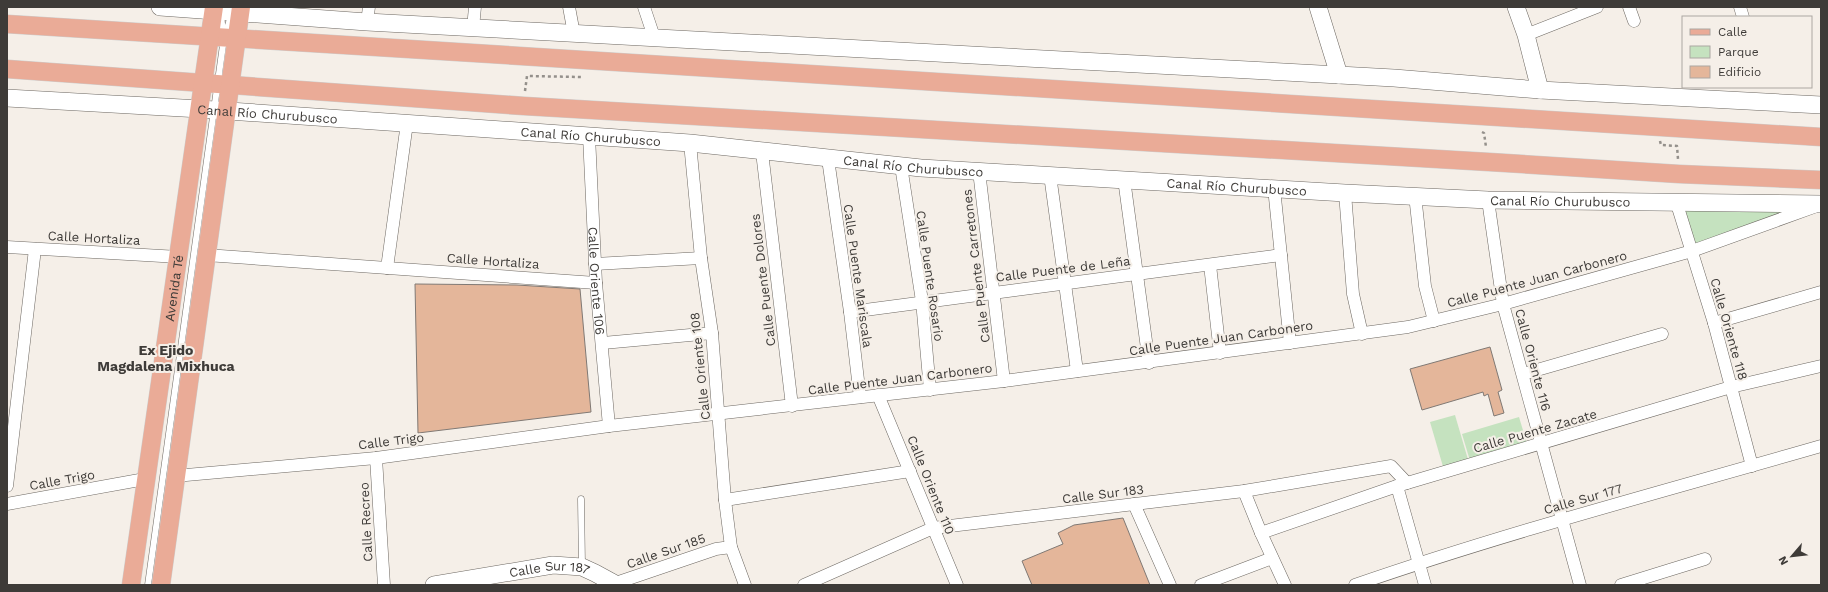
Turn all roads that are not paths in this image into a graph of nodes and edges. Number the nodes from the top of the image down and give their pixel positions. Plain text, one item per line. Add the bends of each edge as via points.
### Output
1 (160, 7) edge
2 (475, 7) edge
3 (569, 7) edge
4 (644, 7) edge
5 (1318, 7) edge
6 (1516, 7) edge
7 (1597, 7) edge
8 (1629, 7) edge
9 (227, 9) edge
10 (368, 15) edge
11 (1634, 21) dead end
12 (7, 24) edge
13 (473, 28) junction
14 (574, 34) junction
15 (1526, 35) junction
16 (654, 37) junction
17 (224, 38) junction
18 (7, 69) edge
19 (1340, 75) junction
20 (217, 83) junction
21 (1540, 90) junction
22 (7, 98) edge
23 (1821, 105) edge
24 (214, 110) junction
25 (407, 123) junction
26 (589, 136) junction
27 (1821, 137) edge
28 (690, 143) junction
29 (762, 152) junction
30 (828, 159) junction
31 (901, 166) junction
32 (979, 171) junction
33 (1050, 175) junction
34 (1124, 179) junction
35 (1821, 180) edge
36 (1274, 188) junction
37 (1345, 193) junction
38 (1414, 196) junction
39 (1488, 200) junction
40 (1676, 201) junction
41 (1821, 204) edge
42 (7, 247) edge
43 (35, 249) junction
44 (1692, 251) junction
45 (206, 255) junction
46 (1280, 255) junction
47 (179, 257) junction
48 (701, 258) junction
49 (595, 264) junction
50 (1210, 265) junction
51 (387, 268) junction
52 (1137, 274) junction
53 (596, 283) junction
54 (1064, 283) junction
55 (1821, 292) edge
56 (993, 293) junction
57 (922, 302) junction
58 (1504, 304) junction
59 (850, 312) junction
60 (1434, 321) junction
61 (1714, 323) junction
62 (712, 334) junction
63 (1362, 334) junction
64 (1662, 334) dead end
65 (603, 343) junction
66 (1290, 343) junction
67 (1220, 353) junction
68 (1149, 363) junction
69 (1821, 366) edge
70 (1077, 371) junction
71 (1523, 374) junction
72 (13, 381) edge
73 (1004, 381) junction
74 (1731, 388) junction
75 (930, 390) junction
76 (878, 395) junction
77 (860, 397) junction
78 (792, 406) junction
79 (719, 415) junction
80 (609, 426) junction
81 (1541, 444) junction
82 (1821, 446) edge
83 (376, 458) junction
84 (1752, 466) junction
85 (910, 471) junction
86 (175, 476) junction
87 (145, 479) junction
88 (1402, 485) junction
89 (7, 486) edge
90 (1244, 491) junction
91 (581, 499) dead end
92 (726, 500) junction
93 (7, 504) edge
94 (1134, 504) junction
95 (1562, 519) junction
96 (933, 528) junction
97 (1260, 533) junction
98 (731, 547) junction
99 (1272, 558) junction
100 (1705, 559) dead end
101 (1418, 563) junction
102 (582, 567) junction
103 (614, 584) edge
104 (131, 585) edge
105 (148, 585) edge
106 (161, 585) edge
107 (384, 585) edge
108 (434, 585) edge
109 (744, 585) edge
110 (804, 585) edge
111 (957, 585) edge
112 (1170, 585) edge
113 (1200, 585) edge
114 (1285, 585) edge
115 (1355, 585) edge
116 (1425, 585) edge
117 (1580, 585) edge
118 (1621, 585) edge

1 - 9 street
2 - 13 street
3 - 14 street
4 - 16 street
5 - 19 street
6 - 15 street
7 - 15 street
8 - 11 street
9 - 10 street
9 - 17 main road
9 - 17 main road
10 - 13 street
12 - 17 main road
13 - 14 street
14 - 16 street
15 - 21 street
16 - 19 street
17 - 20 main road
17 - 20 main road
17 - 27 main road
18 - 20 main road, Canal Río Churubusco
19 - 21 street
20 - 24 main road
20 - 24 main road
20 - 35 main road, Canal Río Churubusco via 524,106 1679,174
21 - 23 street
22 - 24 street, Canal Río Churubusco
24 - 25 street, Canal Río Churubusco
24 - 45 main road, Avenida Té
24 - 47 main road, Avenida Té
24 - 105 lane
25 - 26 street, Canal Río Churubusco
25 - 51 street
26 - 28 street, Canal Río Churubusco
26 - 49 street, Calle Oriente 106
28 - 29 street, Canal Río Churubusco
28 - 48 street, Calle Oriente 108
29 - 30 street, Canal Río Churubusco
29 - 78 street, Calle Puente Dolores
30 - 31 street, Canal Río Churubusco
30 - 59 street, Calle Puente Mariscala
31 - 32 street, Canal Río Churubusco
31 - 57 street, Calle Puente Rosario
32 - 33 street, Canal Río Churubusco
32 - 56 street, Calle Puente Carretones
33 - 34 street, Canal Río Churubusco
33 - 54 street
34 - 36 street, Canal Río Churubusco
34 - 52 street
36 - 37 street, Canal Río Churubusco
36 - 46 street
37 - 38 street, Canal Río Churubusco
37 - 63 street via 1353,294
38 - 39 street, Canal Río Churubusco
38 - 60 street via 1425,286
39 - 40 street, Canal Río Churubusco
39 - 58 street, Calle Oriente 116
40 - 41 street, Canal Río Churubusco
40 - 44 street, Calle Oriente 118
41 - 44 street, Calle Puente Juan Carbonero
42 - 43 street, Calle Hortaliza
43 - 47 street, Calle Hortaliza
43 - 72 street
44 - 58 street, Calle Puente Juan Carbonero
44 - 61 street, Calle Oriente 118
45 - 51 street, Calle Hortaliza
45 - 86 main road, Avenida Té
46 - 50 street, Calle Puente de Leña
46 - 66 street
47 - 87 main road, Avenida Té
48 - 49 street
48 - 62 street, Calle Oriente 108
49 - 53 street, Calle Oriente 106
50 - 52 street, Calle Puente de Leña
50 - 67 street
51 - 53 street, Calle Hortaliza
52 - 54 street, Calle Puente de Leña
52 - 68 street
53 - 65 street, Calle Oriente 106
54 - 56 street, Calle Puente de Leña
54 - 70 street
55 - 61 street
56 - 57 street, Calle Puente de Leña
56 - 73 street, Calle Puente Carretones
57 - 59 street, Calle Puente de Leña
57 - 75 street, Calle Puente Rosario
58 - 60 street, Calle Puente Juan Carbonero
58 - 71 street, Calle Oriente 116
59 - 77 street, Calle Puente Mariscala
60 - 63 street, Calle Puente Juan Carbonero
61 - 74 street, Calle Oriente 118
62 - 65 street
62 - 79 street, Calle Oriente 108
63 - 66 street, Calle Puente Juan Carbonero
64 - 71 street
65 - 80 street, Calle Oriente 106
66 - 67 street, Calle Puente Juan Carbonero
67 - 68 street, Calle Puente Juan Carbonero
68 - 70 street, Calle Puente Juan Carbonero
69 - 74 street, Calle Puente Zacate
70 - 73 street, Calle Puente Juan Carbonero
71 - 81 street, Calle Oriente 116
72 - 89 street
73 - 75 street, Calle Puente Juan Carbonero
74 - 81 street, Calle Puente Zacate
74 - 84 street, Calle Oriente 118
75 - 76 street, Calle Puente Juan Carbonero
76 - 77 street, Calle Puente Juan Carbonero
76 - 85 street, Calle Oriente 110
77 - 78 street, Calle Puente Juan Carbonero
78 - 79 street, Calle Puente Juan Carbonero
79 - 80 street, Calle Puente Juan Carbonero
79 - 92 street, Calle Oriente 108
80 - 83 street, Calle Trigo
81 - 88 street, Calle Puente Zacate
81 - 95 street, Calle Oriente 116
82 - 84 street, Calle Sur 177
83 - 86 street, Calle Trigo
83 - 107 street, Calle Recreo
84 - 95 street, Calle Sur 177
85 - 92 street
85 - 96 street, Calle Oriente 110
86 - 106 main road, Avenida Té
87 - 93 street, Calle Trigo
87 - 104 main road, Avenida Té
88 - 90 street, Calle Sur 183 via 1391,466
88 - 97 street, Calle Puente Zacate
88 - 101 street
90 - 94 street, Calle Sur 183
90 - 97 street
91 - 102 lane
92 - 98 street, Calle Oriente 108
94 - 96 street, Calle Sur 183
94 - 112 street
95 - 101 street, Calle Sur 177
95 - 117 street, Calle Oriente 116
96 - 110 street, Calle Sur 183
96 - 111 street, Calle Oriente 110
97 - 99 street
98 - 103 street, Calle Sur 185 via 716,549
98 - 109 street, Calle Oriente 108
99 - 113 street
99 - 114 street
100 - 118 street
101 - 115 street, Calle Sur 177
101 - 116 street
102 - 103 street, Calle Sur 187
102 - 108 street, Calle Sur 187 via 553,565

